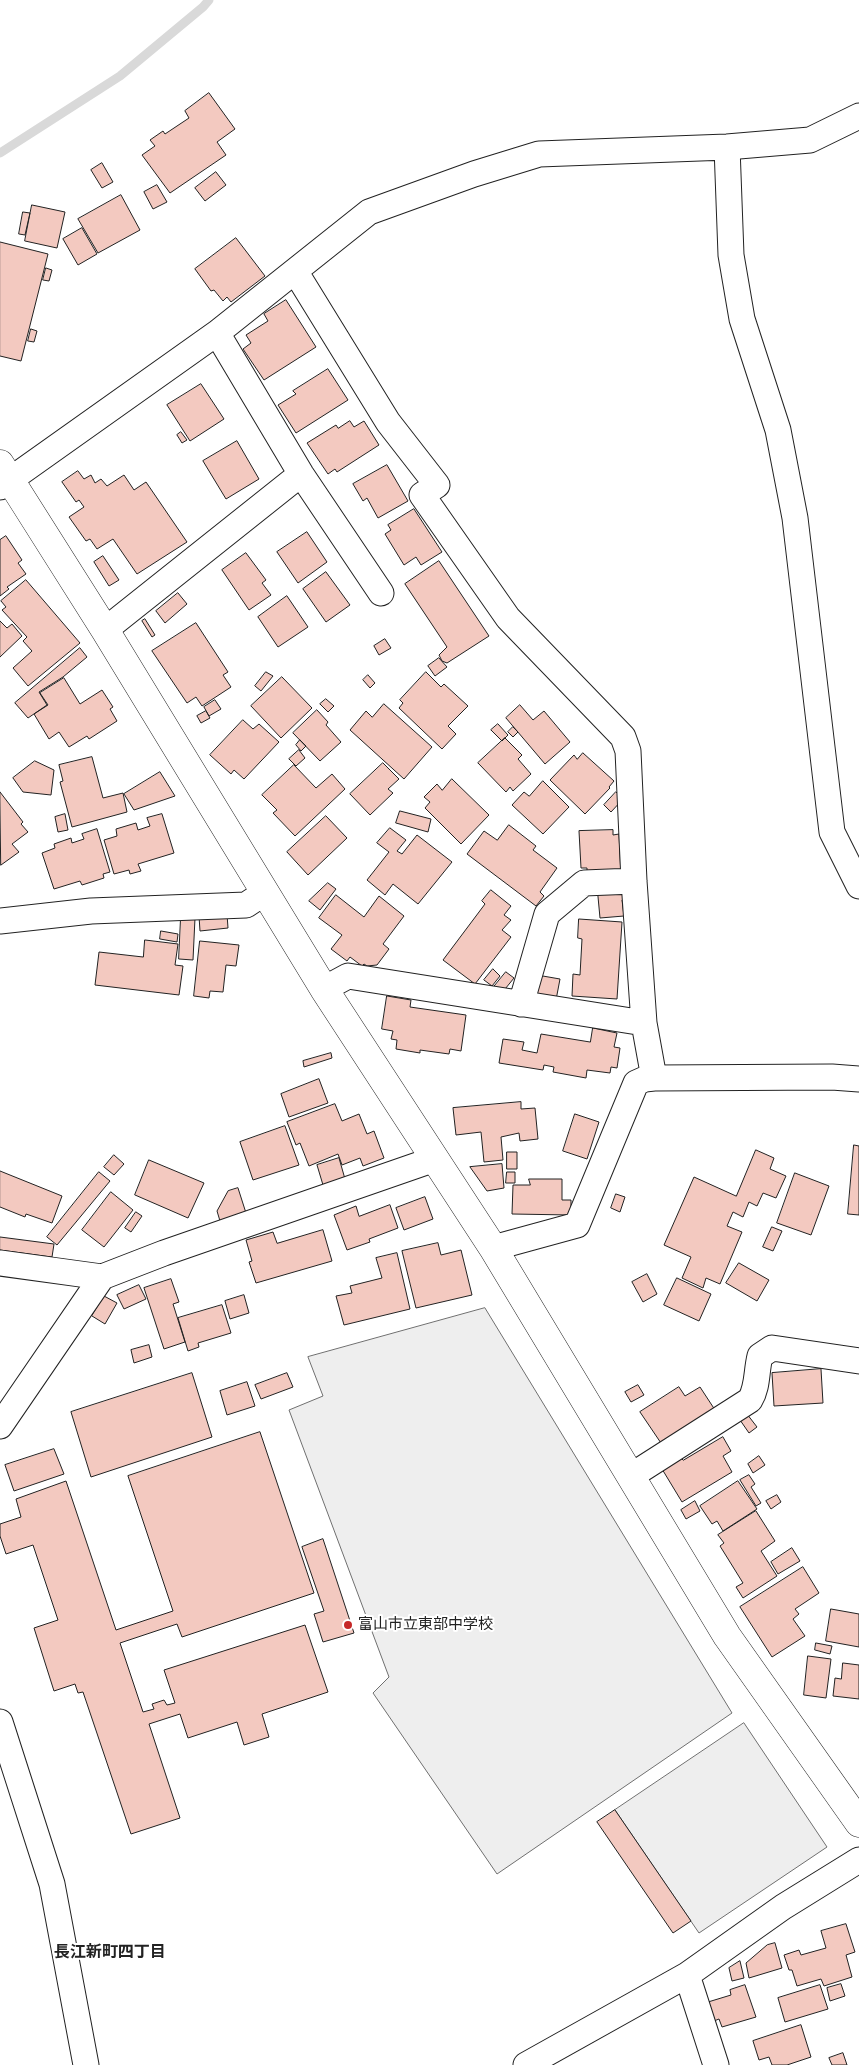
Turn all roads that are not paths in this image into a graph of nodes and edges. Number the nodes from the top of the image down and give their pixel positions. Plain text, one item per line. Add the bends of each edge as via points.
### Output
1 (859, 116) edge
2 (727, 147) junction
3 (295, 271) junction
4 (217, 333) junction
5 (302, 474) junction
6 (4, 476) edge
7 (381, 593) dead end
8 (105, 630) junction
9 (634, 881) junction
10 (859, 886) edge
11 (264, 893) junction
12 (0, 921) edge
13 (324, 989) junction
14 (521, 1004) junction
15 (644, 1024) junction
16 (654, 1078) junction
17 (859, 1079) edge
18 (435, 1159) junction
19 (492, 1248) junction
20 (0, 1263) edge
21 (102, 1277) junction
22 (859, 1361) edge
23 (0, 1426) edge
24 (631, 1476) junction
25 (0, 1722) edge
26 (859, 1823) edge
27 (859, 1860) edge
28 (687, 1975) junction
29 (86, 2065) edge
30 (526, 2065) edge
31 (716, 2065) edge

1 - 2 street via 810,140
2 - 3 street via 538,154 369,212
2 - 10 street via 731,255 742,319 778,430 795,518 832,832
3 - 4 street
3 - 9 street via 388,422 436,485 422,495 496,601 508,618 623,737 628,751
4 - 5 street
4 - 6 street
5 - 7 street
5 - 8 street
6 - 8 street
8 - 11 street
9 - 14 street via 584,883 547,914
9 - 15 street
11 - 12 street via 246,905 91,911
11 - 13 street
13 - 14 street via 348,976
13 - 18 street
14 - 15 street
15 - 16 street
16 - 17 street
16 - 19 street via 636,1082 577,1225
18 - 19 street
18 - 21 street
19 - 24 street
20 - 21 street
21 - 23 street
22 - 24 street via 772,1348 760,1356 756,1390 750,1400
24 - 26 street via 728,1636
25 - 29 street via 52,1884
27 - 28 street via 783,1907
28 - 30 street
28 - 31 street

